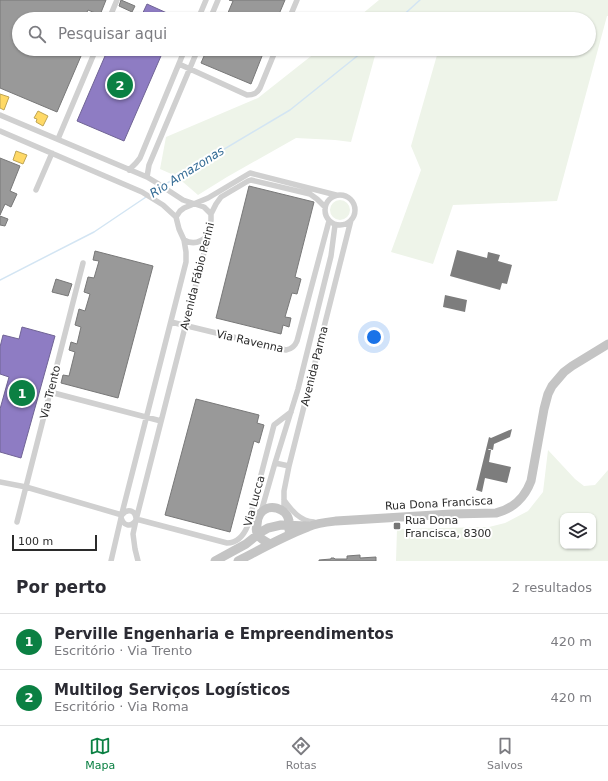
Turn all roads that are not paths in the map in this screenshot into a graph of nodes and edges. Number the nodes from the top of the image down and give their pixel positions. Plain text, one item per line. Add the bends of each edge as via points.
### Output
1 (117, 0) edge
2 (206, 0) edge
3 (218, 0) edge
4 (297, 0) edge
5 (112, 12) edge
6 (201, 12) edge
7 (213, 12) edge
8 (292, 12) edge
9 (93, 56) edge
10 (182, 56) edge
11 (195, 56) edge
12 (273, 56) edge
13 (179, 64) junction
14 (190, 69) junction
15 (0, 115) edge
16 (0, 131) edge
17 (58, 139) junction
18 (52, 153) junction
19 (129, 170) junction
20 (147, 177) junction
21 (36, 190) dead end
22 (336, 195) junction
23 (195, 204) junction
24 (325, 207) junction
25 (211, 214) junction
26 (176, 217) junction
27 (351, 220) junction
28 (329, 221) junction
29 (335, 224) junction
30 (208, 236) junction
31 (184, 240) junction
32 (83, 263) dead end
33 (171, 322) junction
34 (185, 326) junction
35 (608, 344) edge
36 (50, 392) junction
37 (303, 411) junction
38 (291, 412) junction
39 (147, 417) junction
40 (161, 421) junction
41 (274, 463) junction
42 (289, 466) junction
43 (0, 482) edge
44 (26, 487) junction
45 (284, 500) junction
46 (260, 512) junction
47 (284, 512) junction
48 (122, 516) junction
49 (136, 520) junction
50 (17, 522) dead end
51 (322, 523) junction
52 (289, 525) junction
53 (309, 526) junction
54 (258, 534) junction
55 (287, 536) junction
56 (270, 544) junction
57 (112, 561) edge
58 (138, 561) edge
59 (215, 561) edge
60 (238, 561) edge

1 - 5 street
2 - 6 street
3 - 7 street
4 - 8 street
9 - 17 street
10 - 13 street
11 - 14 street
12 - 14 street via 260,88 254,94 247,95
13 - 14 street
13 - 19 street via 140,158
14 - 20 street via 149,165
15 - 17 street, Avenida Fábio Perini
16 - 18 street
17 - 19 street, Avenida Fábio Perini
18 - 21 street
18 - 26 street via 152,197
19 - 20 street, Avenida Fábio Perini
20 - 23 street, Avenida Fábio Perini via 183,200
22 - 23 street via 250,173
22 - 24 street via 329,199
22 - 27 street via 349,197 354,204 355,212
23 - 25 street, Avenida Fábio Perini via 204,207
23 - 26 street via 184,208
24 - 25 street via 310,194 251,180 222,197
24 - 28 street
25 - 30 street, Avenida Fábio Perini
26 - 31 street, Avenida Fábio Perini
27 - 29 street via 344,225
27 - 37 street, Avenida Parma
28 - 29 street
28 - 34 street, Via Ravenna via 297,341 291,348 286,350
29 - 38 street, Avenida Parma via 329,263
30 - 31 street via 194,243
30 - 34 street, Avenida Fábio Perini
31 - 33 street, Avenida Fábio Perini via 186,262
32 - 36 street, Via Trento
33 - 34 street, Via Ravenna
33 - 39 street, Avenida Fábio Perini
34 - 40 street, Avenida Fábio Perini
35 - 51 main road, Rua Dona Francisca via 572,366 552,386 544,409 531,481 515,504 496,513
36 - 39 street
36 - 44 street, Via Trento
37 - 38 street
37 - 42 street, Avenida Parma
38 - 41 street, Avenida Parma
38 - 49 street, Via Lucca via 274,425 248,525 244,535 236,542 227,543
39 - 40 street
39 - 48 street, Avenida Fábio Perini
40 - 49 street, Avenida Fábio Perini
41 - 42 street
41 - 46 street, Avenida Parma
42 - 45 street, Avenida Parma
43 - 44 street
44 - 48 street
44 - 50 street, Via Trento
45 - 47 street, Avenida Parma
45 - 51 street via 302,520
46 - 47 main road via 278,508
46 - 54 main road via 256,528
47 - 52 main road via 288,516
48 - 49 street via 122,522 128,525
48 - 49 street via 125,511 130,510 135,514
48 - 57 street, Avenida Fábio Perini
49 - 58 street, Avenida Fábio Perini via 133,534
51 - 53 main road, Rua Dona Francisca
52 - 53 main road, Rua Dona Francisca
52 - 54 main road, Rua Dona Francisca via 274,526
52 - 55 main road
53 - 55 main road, Rua Dona Francisca
54 - 56 main road
54 - 59 main road, Rua Dona Francisca via 246,544
55 - 56 main road, Rua Dona Francisca
56 - 60 main road, Rua Dona Francisca

